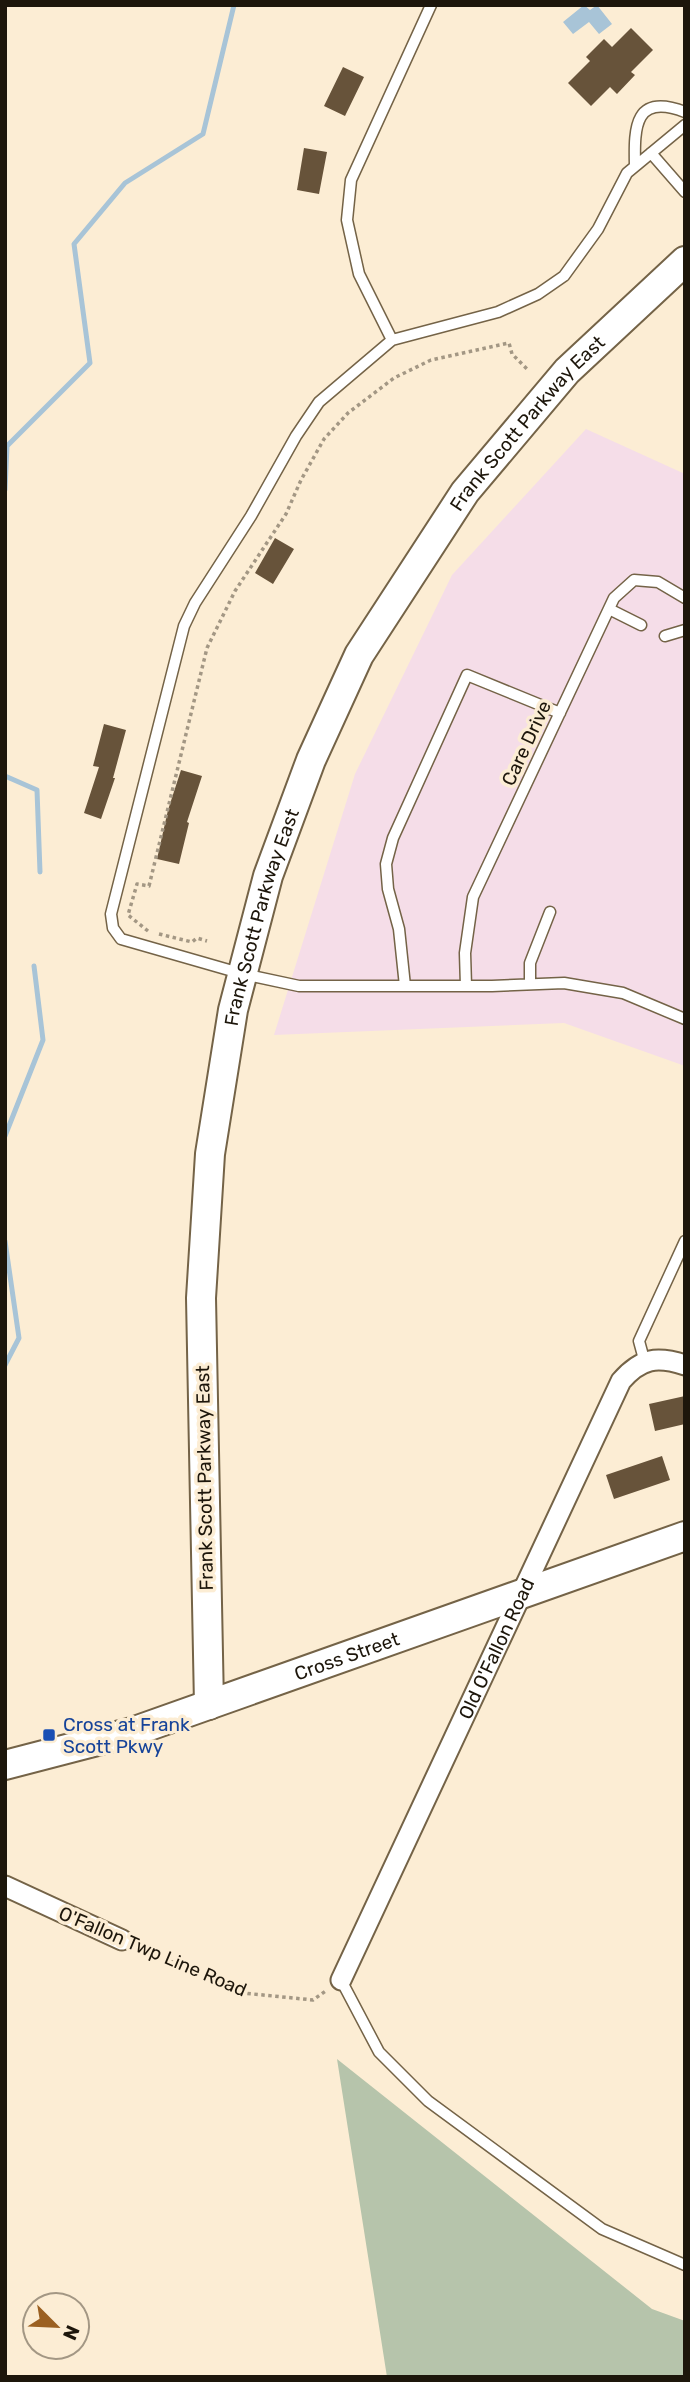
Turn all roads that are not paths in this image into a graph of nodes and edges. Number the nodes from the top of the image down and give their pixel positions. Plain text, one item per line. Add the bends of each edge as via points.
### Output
1 (431, 5) edge
2 (685, 112) edge
3 (683, 130) edge
4 (652, 153) junction
5 (635, 165) junction
6 (685, 192) edge
7 (685, 261) edge
8 (392, 340) junction
9 (685, 598) edge
10 (609, 609) junction
11 (641, 625) dead end
12 (685, 629) edge
13 (665, 636) dead end
14 (560, 713) junction
15 (550, 912) dead end
16 (243, 974) junction
17 (530, 984) junction
18 (405, 986) junction
19 (466, 986) junction
20 (685, 1018) edge
21 (685, 1241) edge
22 (645, 1363) junction
23 (685, 1365) edge
24 (685, 1536) edge
25 (522, 1594) junction
26 (209, 1705) junction
27 (5, 1765) edge
28 (5, 1886) edge
29 (122, 1940) road end
30 (341, 1980) joint
31 (685, 2266) edge

1 - 8 lane via 351,180 347,220 359,274
2 - 5 lane via 666,104 651,107 640,118 634,131
3 - 4 lane
4 - 5 lane
4 - 6 lane
5 - 8 lane via 564,276 498,312
7 - 16 main road, Frank Scott Parkway East via 567,371 465,492 359,655 311,760 268,876
8 - 16 lane via 318,402 195,603 184,626 111,914 121,939
9 - 10 lane, Care Drive via 658,583 634,580
10 - 11 lane
10 - 14 lane, Care Drive
12 - 13 lane
14 - 18 lane via 467,675 393,838 386,864
14 - 19 lane, Care Drive via 473,897 465,953
15 - 17 lane via 530,963
16 - 18 lane via 299,986
16 - 26 main road, Frank Scott Parkway East via 210,1154 201,1298
17 - 19 lane
17 - 20 lane via 564,983 624,993
18 - 19 lane
21 - 22 lane via 639,1341
22 - 23 street via 663,1358
22 - 25 street, Old O'Fallon Road via 632,1368 621,1381
24 - 25 main road, Cross Street
25 - 26 main road, Cross Street
25 - 30 street, Old O'Fallon Road
26 - 27 main road, Cross Street via 132,1732
28 - 29 street, O'Fallon Twp Line Road
30 - 31 lane via 379,2052 428,2101 602,2229

